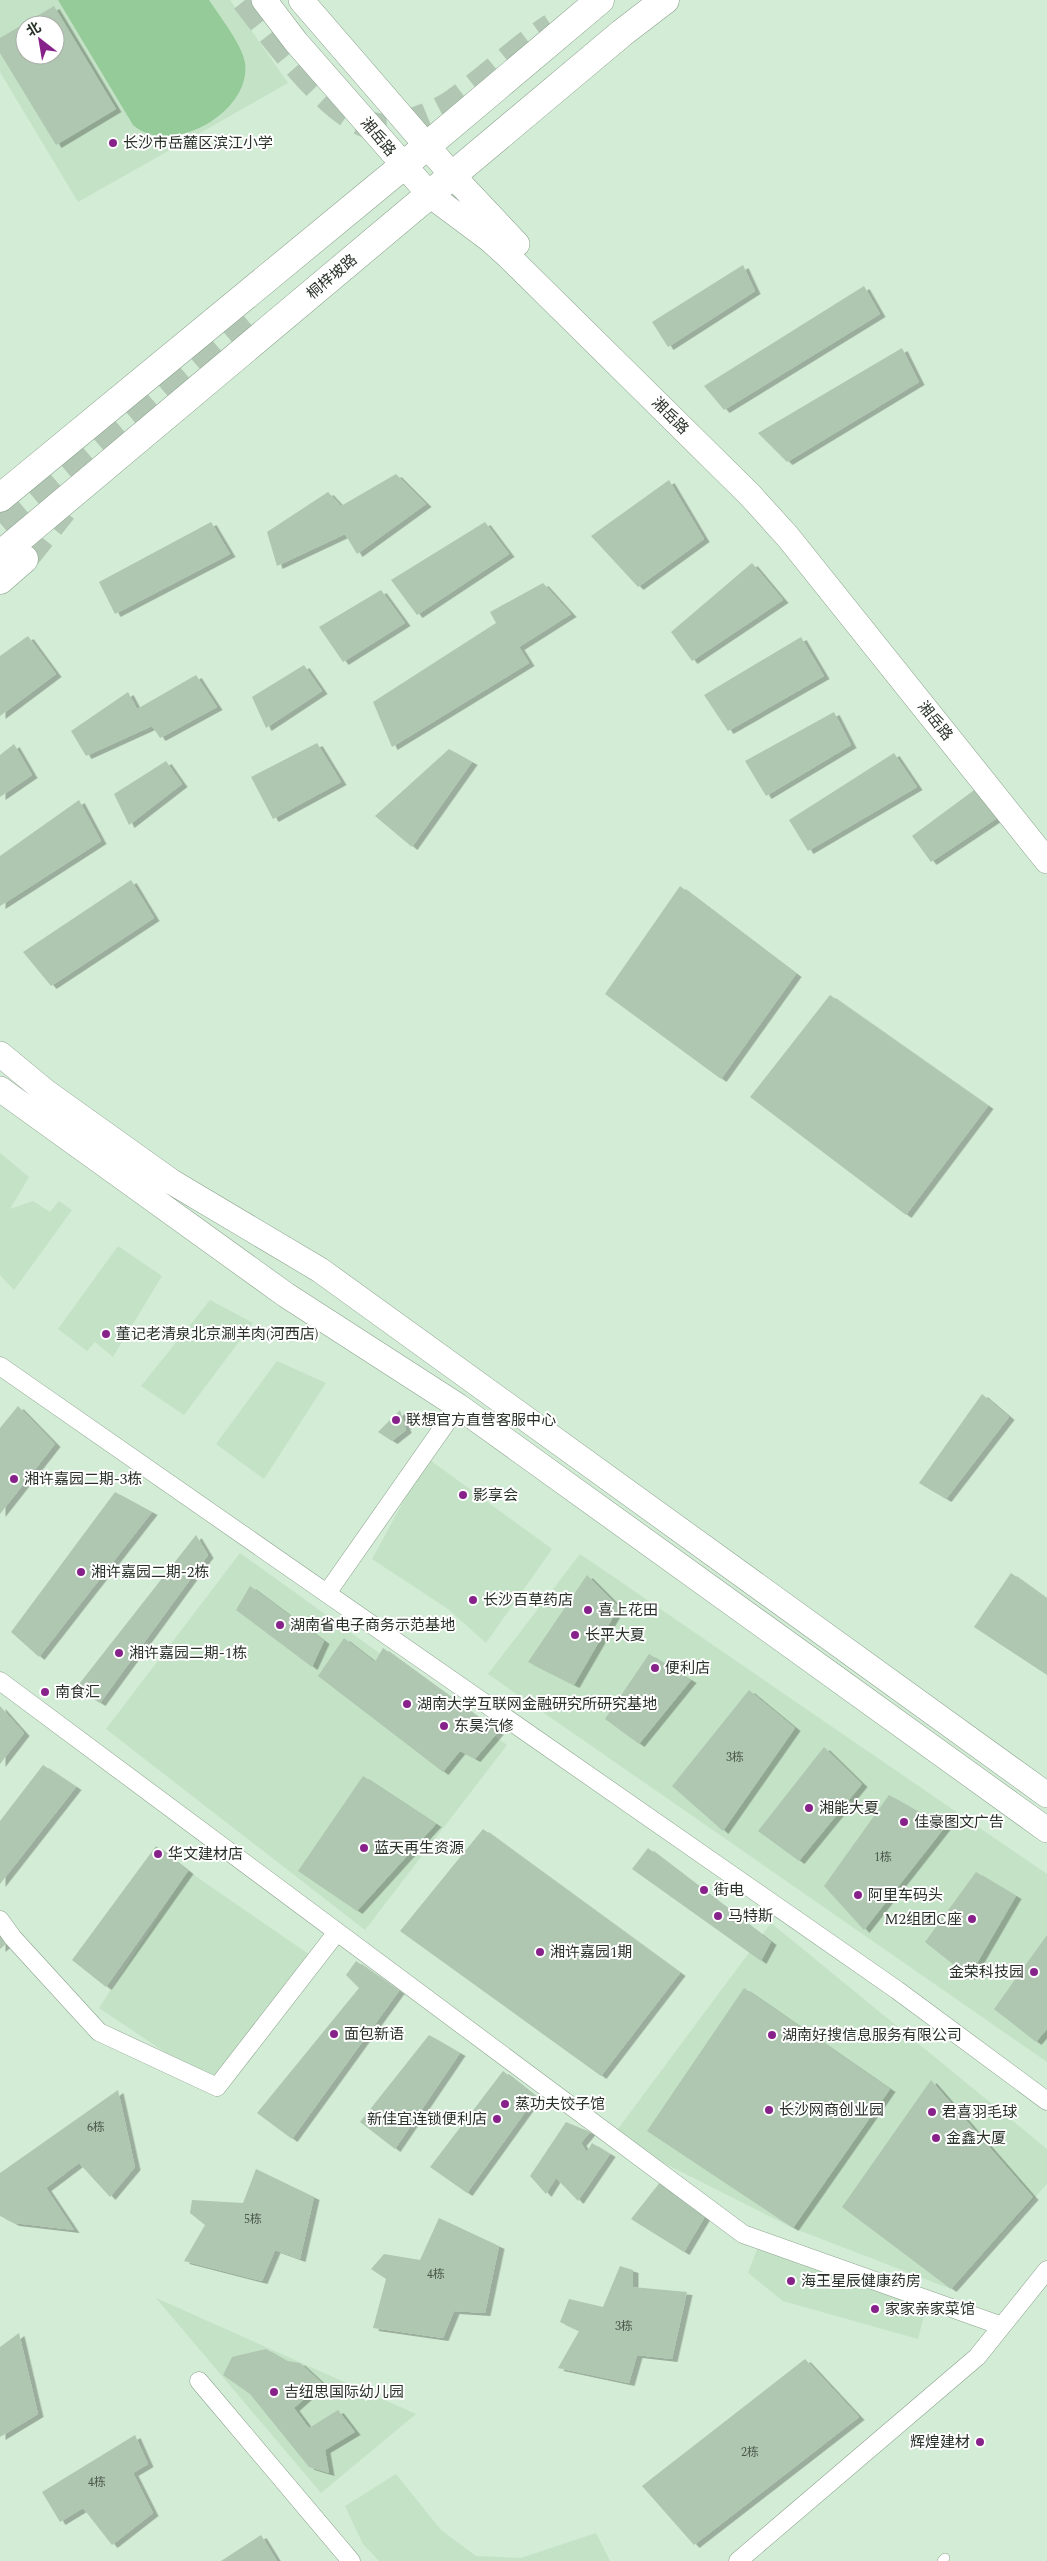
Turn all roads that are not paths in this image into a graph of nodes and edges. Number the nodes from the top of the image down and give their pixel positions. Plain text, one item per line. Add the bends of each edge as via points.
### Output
1 (264, 0) edge
2 (301, 0) edge
3 (600, 0) edge
4 (665, 0) edge
5 (427, 146) junction
6 (403, 166) junction
7 (453, 176) junction
8 (430, 195) junction
9 (0, 498) edge
10 (12, 557) edge
11 (0, 580) edge
12 (1047, 838) edge
13 (1047, 861) edge
14 (0, 1054) edge
15 (0, 1089) edge
16 (0, 1366) edge
17 (458, 1406) junction
18 (327, 1593) junction
19 (0, 1681) edge
20 (1047, 1795) edge
21 (1047, 1830) edge
22 (0, 1920) edge
23 (337, 1932) junction
24 (1047, 2101) edge
25 (1047, 2270) edge
26 (1002, 2326) junction
27 (199, 2380) dead end
28 (351, 2561) edge
29 (738, 2561) edge

1 - 6 main road, 湘岳路
2 - 5 main road, 湘岳路
3 - 5 main road
4 - 7 main road, 桐梓坡路
5 - 6 main road
5 - 7 main road, 湘岳路
6 - 8 main road, 湘岳路
6 - 9 main road
7 - 8 main road, 桐梓坡路
7 - 12 main road, 湘岳路 via 490,217 718,444 816,551
8 - 10 main road, 桐梓坡路
8 - 13 main road, 湘岳路 via 508,256 750,495
10 - 11 main road, 桐梓坡路
14 - 20 main road via 46,1092 172,1182 328,1276
15 - 17 main road via 286,1295
16 - 18 street
17 - 18 street
17 - 21 main road
18 - 24 street via 889,1984
19 - 23 street
22 - 23 street via 99,2032 217,2087
23 - 26 street via 742,2234
25 - 26 street
26 - 29 street via 977,2357
27 - 28 street

